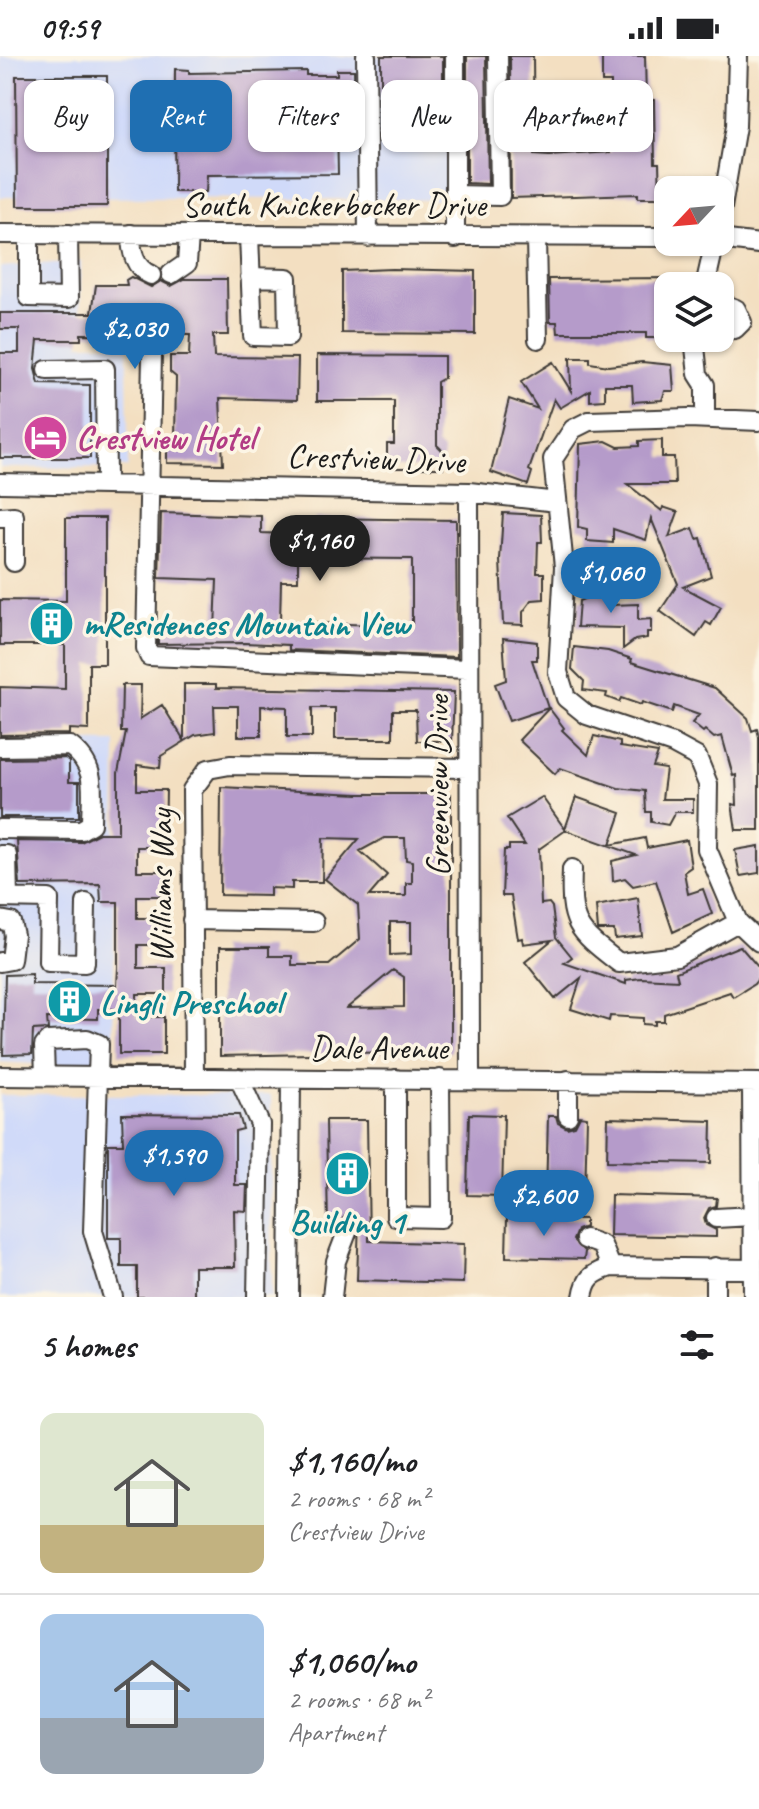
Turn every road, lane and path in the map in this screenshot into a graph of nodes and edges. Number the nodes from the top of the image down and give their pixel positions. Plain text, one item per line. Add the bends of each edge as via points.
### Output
1 (366, 56) edge
2 (455, 56) edge
3 (498, 56) edge
4 (738, 56) edge
5 (727, 176) edge
6 (455, 195) junction
7 (0, 234) edge
8 (29, 234) junction
9 (68, 234) junction
10 (131, 234) junction
11 (249, 235) junction
12 (189, 236) junction
13 (368, 237) junction
14 (536, 237) junction
15 (654, 237) edge
16 (455, 238) junction
17 (734, 242) edge
18 (759, 244) edge
19 (171, 274) dead end
20 (151, 275) dead end
21 (250, 277) dead end
22 (734, 308) edge
23 (734, 329) edge
24 (538, 339) dead end
25 (695, 352) edge
26 (152, 355) dead end
27 (47, 370) dead end
28 (705, 418) junction
29 (759, 421) edge
30 (0, 483) edge
31 (106, 483) junction
32 (149, 483) junction
33 (469, 492) junction
34 (557, 502) junction
35 (0, 517) edge
36 (14, 562) dead end
37 (564, 567) junction
38 (639, 567) dead end
39 (468, 669) junction
40 (0, 747) edge
41 (468, 768) junction
42 (0, 829) edge
43 (0, 855) edge
44 (572, 869) dead end
45 (4, 898) edge
46 (86, 903) dead end
47 (0, 920) edge
48 (192, 920) junction
49 (314, 922) dead end
50 (738, 922) junction
51 (759, 942) edge
52 (0, 962) edge
53 (0, 1076) edge
54 (194, 1076) junction
55 (45, 1077) junction
56 (99, 1077) junction
57 (239, 1078) junction
58 (291, 1079) junction
59 (396, 1079) junction
60 (440, 1079) junction
61 (470, 1079) junction
62 (568, 1080) junction
63 (755, 1083) edge
64 (568, 1116) dead end
65 (752, 1216) junction
66 (716, 1218) dead end
67 (349, 1227) dead end
68 (585, 1239) dead end
69 (336, 1261) junction
70 (357, 1261) dead end
71 (611, 1267) junction
72 (715, 1267) junction
73 (753, 1269) junction
74 (113, 1297) edge
75 (257, 1297) edge
76 (289, 1297) edge
77 (332, 1297) edge
78 (583, 1297) edge
79 (715, 1297) edge
80 (753, 1297) edge

1 - 13 street
2 - 6 street
3 - 6 street via 500,196
4 - 5 street via 736,126
6 - 16 street
7 - 8 street, South Knickerbocker Drive
8 - 9 street, South Knickerbocker Drive
8 - 9 street via 29,297 69,298
9 - 10 street, South Knickerbocker Drive
10 - 12 street, South Knickerbocker Drive
10 - 20 street via 131,253
11 - 12 street, South Knickerbocker Drive
11 - 13 street, South Knickerbocker Drive
11 - 21 street
12 - 19 street via 187,263
13 - 16 street, South Knickerbocker Drive
14 - 15 street, South Knickerbocker Drive
14 - 16 street, South Knickerbocker Drive
14 - 24 street
17 - 18 street
22 - 23 street via 742,322
25 - 28 street via 705,385
26 - 32 street
27 - 31 street via 105,369
28 - 29 street
28 - 34 street via 589,421 573,429 553,459
30 - 31 street, Crestview Drive
31 - 32 street, Crestview Drive
32 - 33 street, Crestview Drive
32 - 39 street via 146,648 153,659
33 - 34 street, Crestview Drive
33 - 39 street, Greenview Drive
34 - 37 street
35 - 36 street via 14,516
37 - 38 street via 616,561
37 - 50 street via 558,672 566,698 587,715 697,757 708,784 707,849
39 - 41 street, Greenview Drive
40 - 42 street via 70,746 76,751 91,768 91,824 81,830
41 - 48 street, Williams Way via 208,769 192,790
41 - 61 street, Greenview Drive
43 - 45 street via 7,855
44 - 50 street via 570,910 586,937 619,963 677,956
45 - 46 street via 49,899 48,962 85,963
47 - 52 street via 11,922 14,935 11,960
48 - 49 street
48 - 54 street, Williams Way
50 - 51 street
53 - 55 street, Dale Avenue
54 - 56 street, Dale Avenue
54 - 57 street, Dale Avenue
55 - 56 street, Dale Avenue
55 - 56 street via 48,1041 87,1039 101,1049
56 - 74 street via 93,1231
57 - 58 street, Dale Avenue
57 - 75 street via 260,1124
58 - 59 street, Dale Avenue
58 - 76 street
59 - 60 street, Dale Avenue
59 - 60 street via 396,1217 441,1218
60 - 61 street, Dale Avenue
61 - 62 street, Dale Avenue
62 - 63 street, Dale Avenue
62 - 64 street
63 - 65 street
65 - 66 street
65 - 73 street
67 - 69 street
68 - 71 street via 602,1245
69 - 70 street
69 - 77 street
71 - 72 street
71 - 78 street via 593,1273
72 - 73 street
72 - 79 street
73 - 80 street

